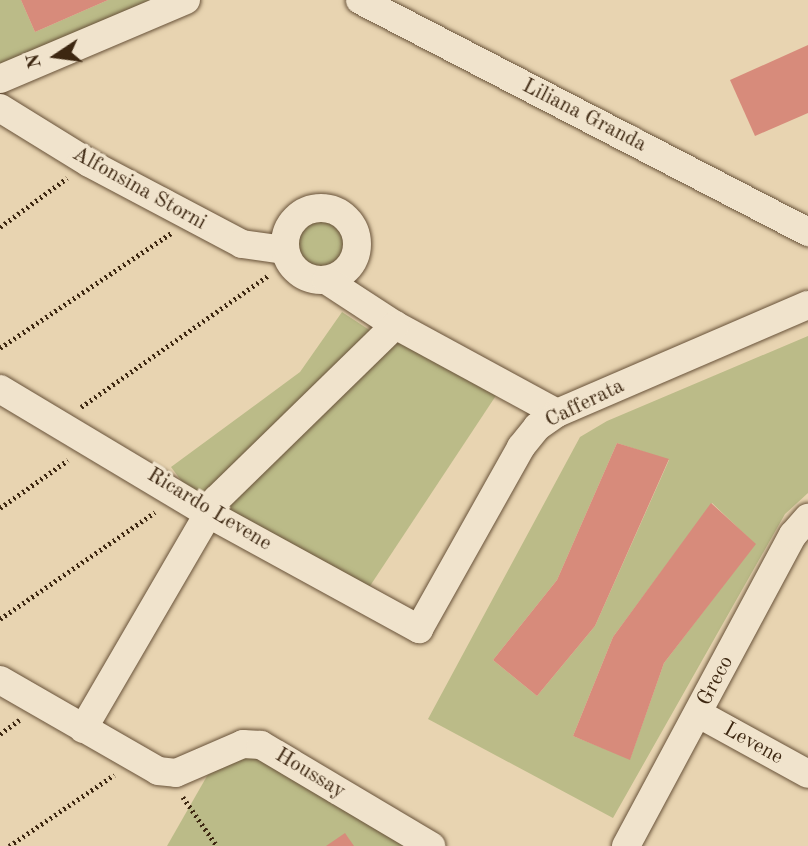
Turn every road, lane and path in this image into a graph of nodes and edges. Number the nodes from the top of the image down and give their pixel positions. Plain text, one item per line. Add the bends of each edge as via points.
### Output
1 (186, 0) edge
2 (360, 0) edge
3 (0, 79) edge
4 (0, 108) edge
5 (89, 163) junction
6 (192, 219) junction
7 (0, 227) edge
8 (808, 232) edge
9 (288, 258) junction
10 (326, 280) junction
11 (808, 305) edge
12 (395, 326) junction
13 (0, 348) edge
14 (0, 389) edge
15 (557, 413) junction
16 (61, 422) junction
17 (95, 442) junction
18 (181, 494) junction
19 (0, 508) edge
20 (207, 513) junction
21 (808, 519) edge
22 (0, 619) edge
23 (419, 629) joint
24 (0, 680) edge
25 (699, 714) junction
26 (83, 729) junction
27 (146, 766) junction
28 (808, 774) edge
29 (9, 846) edge
30 (217, 846) edge
31 (431, 846) edge
32 (626, 846) edge

1 - 3 street
2 - 8 street, Liliana Granda
4 - 5 street, Alfonsina Storni
5 - 6 street, Alfonsina Storni
5 - 7 path
6 - 9 street, Alfonsina Storni via 242,244
6 - 13 path
9 - 10 street, Alfonsina Storni via 304,277
9 - 10 street via 295,218 315,208 338,212 353,228 357,250 346,271
9 - 16 path
10 - 12 street, Alfonsina Storni
11 - 15 street, Cafferata
12 - 15 street, Alfonsina Storni
12 - 20 street
14 - 16 street, Ricardo Levene
15 - 23 street, Cafferata via 521,447
16 - 17 street, Ricardo Levene
17 - 18 street, Ricardo Levene
17 - 19 path
18 - 20 street, Ricardo Levene
18 - 22 path
20 - 23 street, Ricardo Levene
20 - 26 street
21 - 25 street, Greco via 793,535
24 - 26 street
25 - 28 street, Levene
25 - 32 street, Greco
26 - 27 street
27 - 29 path
27 - 30 path via 192,808
27 - 31 street, Houssay via 176,773 243,744 261,745

